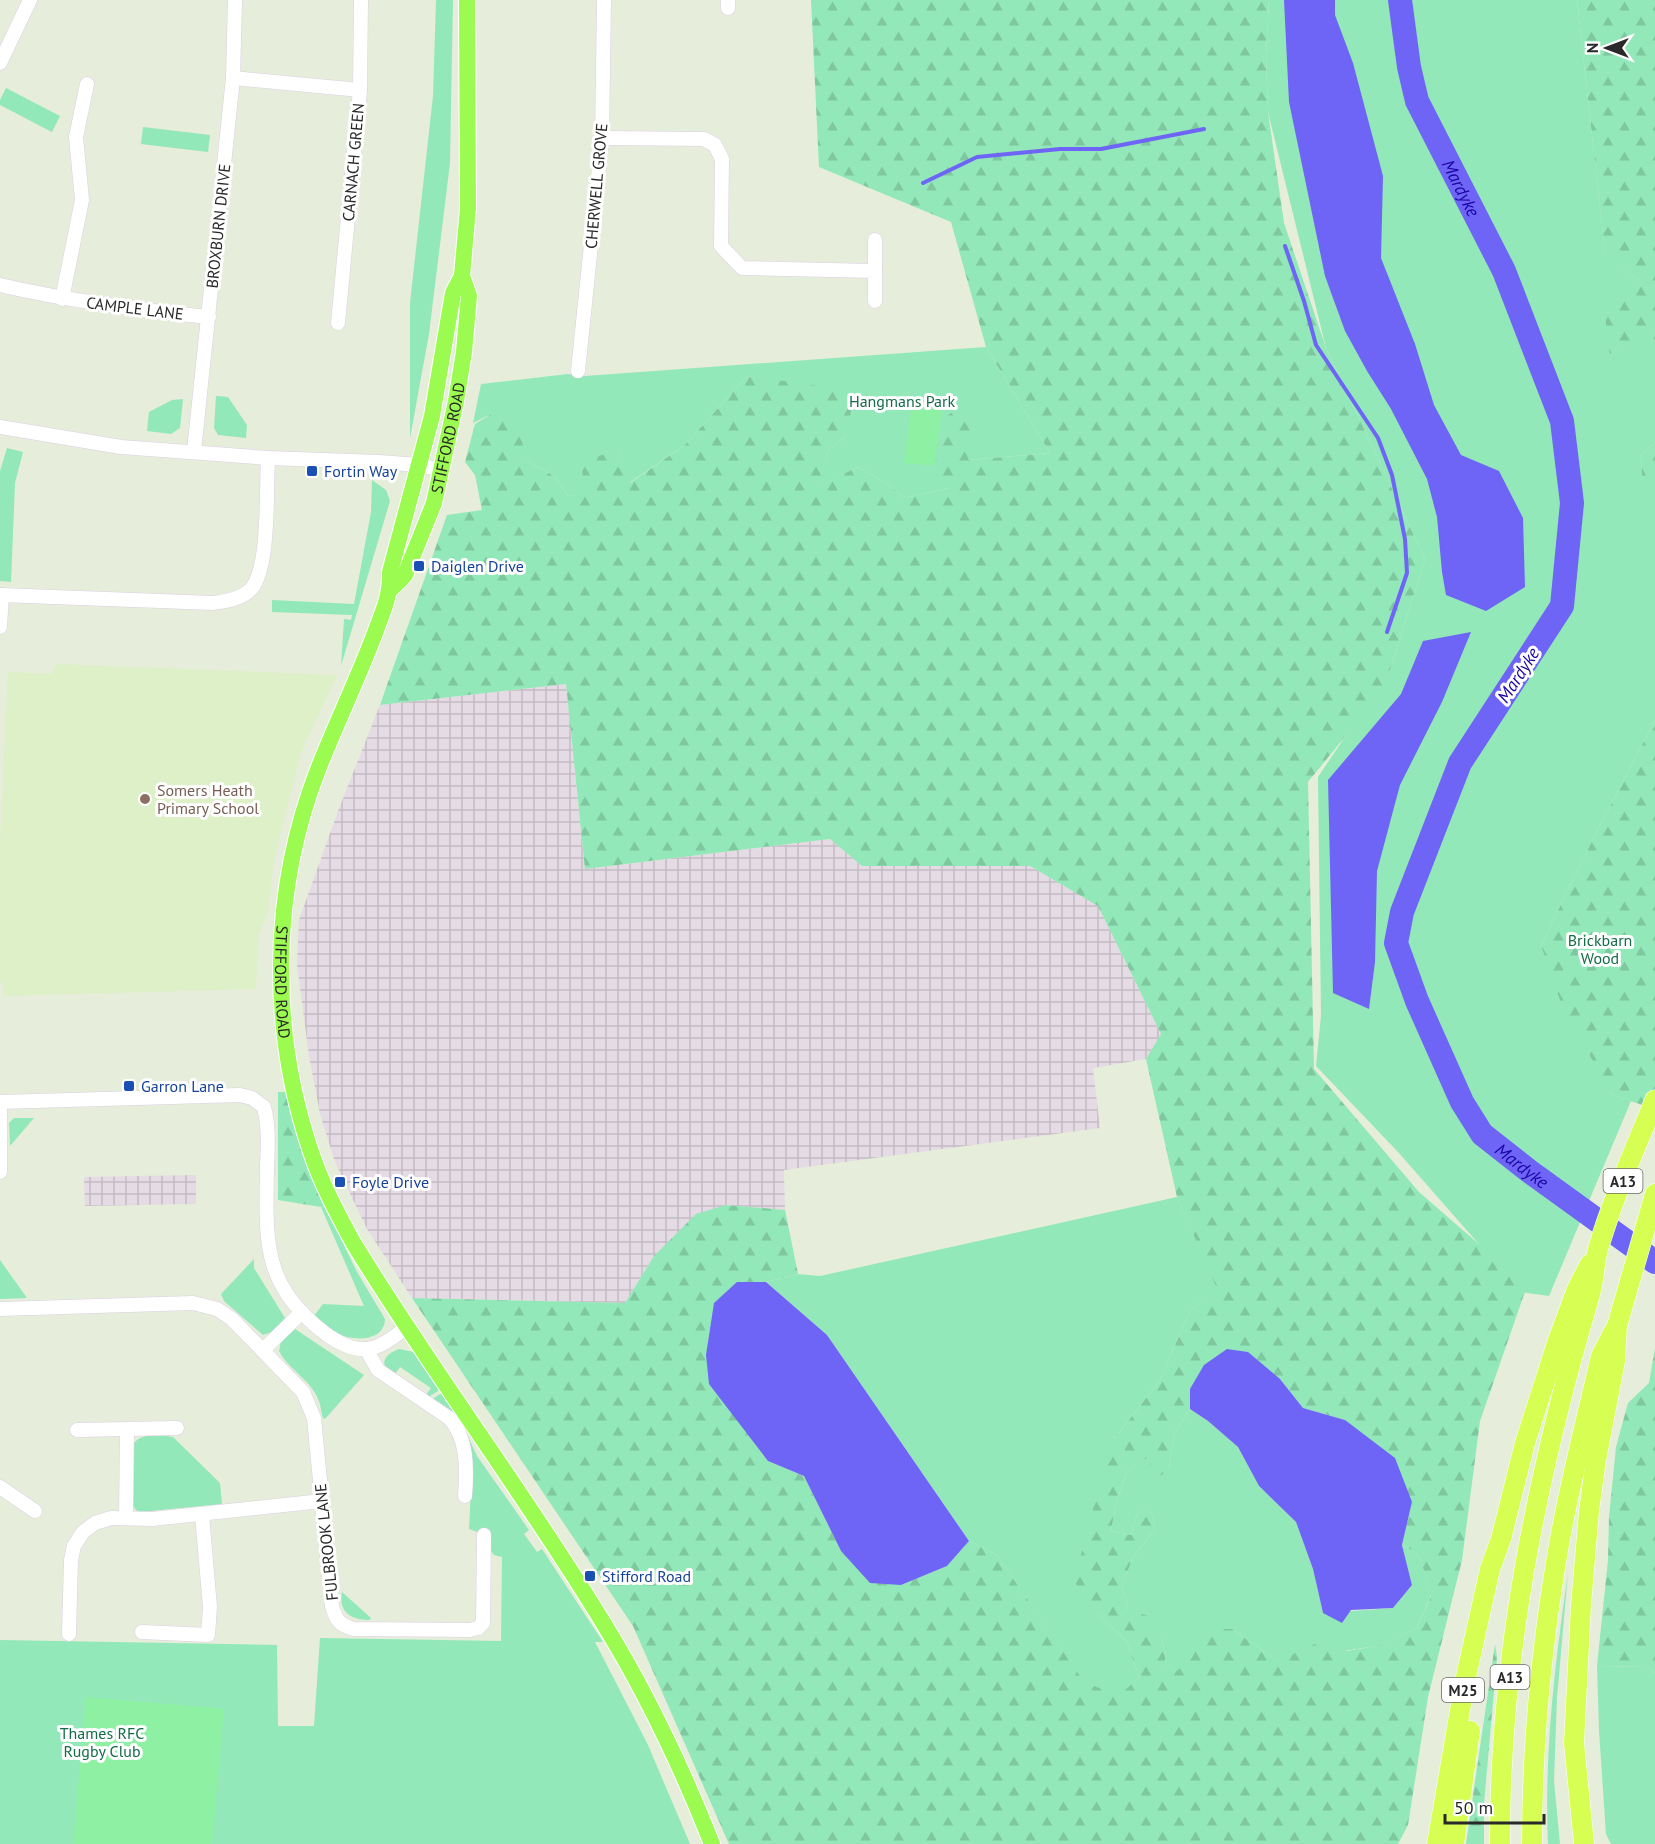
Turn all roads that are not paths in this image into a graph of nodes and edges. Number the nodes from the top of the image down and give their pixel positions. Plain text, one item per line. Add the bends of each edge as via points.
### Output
1 (30, 0) edge
2 (235, 0) edge
3 (361, 0) edge
4 (467, 0) edge
5 (604, 0) edge
6 (0, 63) edge
7 (233, 78) junction
8 (87, 84) dead end
9 (360, 90) junction
10 (602, 138) junction
11 (875, 240) dead end
12 (875, 271) junction
13 (462, 276) junction
14 (0, 285) edge
15 (62, 299) junction
16 (875, 301) dead end
17 (209, 317) junction
18 (338, 323) dead end
19 (578, 371) dead end
20 (0, 427) edge
21 (194, 451) junction
22 (268, 458) junction
23 (419, 465) junction
24 (442, 470) junction
25 (391, 589) junction
26 (1, 595) edge
27 (0, 627) edge
28 (0, 1102) edge
29 (1653, 1106) edge
30 (0, 1110) edge
31 (0, 1172) edge
32 (1655, 1194) edge
33 (0, 1309) edge
34 (302, 1312) junction
35 (407, 1327) junction
36 (1566, 1343) junction
37 (366, 1349) junction
38 (263, 1350) junction
39 (1608, 1359) junction
40 (177, 1428) dead end
41 (127, 1429) junction
42 (77, 1430) dead end
43 (0, 1487) edge
44 (465, 1496) dead end
45 (322, 1501) junction
46 (35, 1511) dead end
47 (202, 1515) junction
48 (126, 1518) junction
49 (484, 1535) dead end
50 (1501, 1539) junction
51 (142, 1632) dead end
52 (69, 1634) dead end
53 (712, 1844) edge
54 (1437, 1844) edge
55 (1454, 1844) edge
56 (1500, 1844) edge
57 (1532, 1844) edge
58 (1584, 1844) edge

1 - 6 street
2 - 7 street, BROXBURN DRIVE
3 - 9 street, CARNACH GREEN
4 - 13 main road, STIFFORD ROAD via 468,208
5 - 10 street, CHERWELL GROVE
7 - 9 street
7 - 17 street, BROXBURN DRIVE
8 - 15 street, CAMPLE LANE via 76,137 82,200
9 - 18 street, CARNACH GREEN
10 - 12 street via 704,139 715,145 722,159 721,246 742,268
10 - 19 street, CHERWELL GROVE
11 - 12 street
12 - 16 street
13 - 23 main road, STIFFORD ROAD via 453,293 432,416
13 - 24 main road, STIFFORD ROAD via 469,296 464,352
14 - 15 street, CAMPLE LANE
15 - 17 street, CAMPLE LANE
17 - 21 street, BROXBURN DRIVE
20 - 21 street via 121,447
21 - 22 street
22 - 23 street
22 - 26 street via 260,574 251,588 232,601
23 - 24 street
23 - 25 main road, STIFFORD ROAD via 390,572
24 - 25 main road, STIFFORD ROAD via 434,503 405,575
25 - 35 main road, STIFFORD ROAD via 307,800 291,865 280,967 291,1076 310,1151 354,1244
26 - 27 street
28 - 34 street via 240,1095 252,1098 264,1107 268,1130 269,1253 280,1284
29 - 36 highway, A13 via 1598,1251 1577,1288
30 - 31 street
32 - 39 highway, A13
33 - 38 street, FULBROOK LANE via 205,1304 232,1319
34 - 37 street via 348,1348
34 - 38 street
35 - 37 street via 377,1347
35 - 53 main road, STIFFORD ROAD via 559,1551 605,1626 667,1740
36 - 50 highway via 1526,1443
36 - 56 highway, A13 via 1517,1617 1506,1723
37 - 44 street via 378,1370 455,1425 464,1447
38 - 45 street, FULBROOK LANE via 303,1392 310,1405
39 - 57 highway, A13 via 1561,1537 1551,1594 1535,1744
39 - 58 highway via 1589,1511 1576,1671 1574,1743
40 - 41 street
41 - 42 street
41 - 48 street
43 - 46 street
45 - 47 street
45 - 49 street, FULBROOK LANE via 332,1606 336,1619 354,1629 478,1628 483,1623
47 - 48 street
47 - 51 street via 210,1607 208,1635
48 - 52 street via 95,1523 82,1532 74,1546
50 - 54 highway, M25 via 1490,1569 1465,1681
50 - 55 highway via 1474,1694

